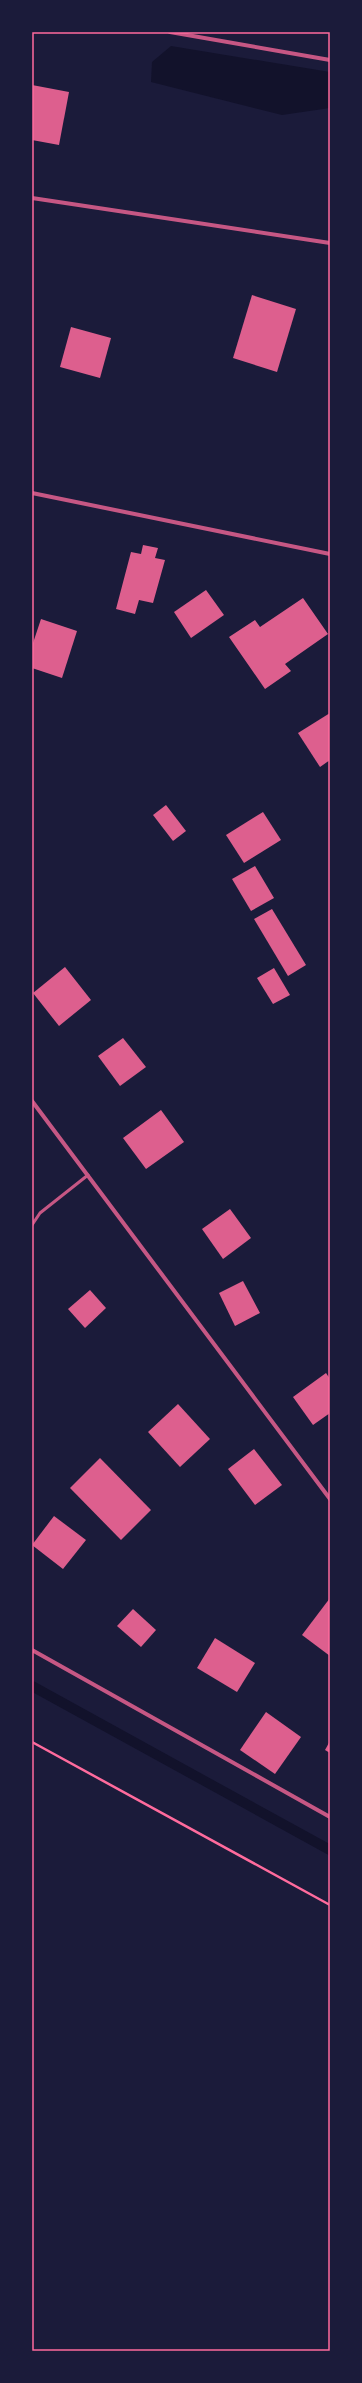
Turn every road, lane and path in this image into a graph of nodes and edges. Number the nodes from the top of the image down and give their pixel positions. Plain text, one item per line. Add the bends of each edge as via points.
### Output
1 (170, 32) edge
2 (330, 60) edge
3 (32, 198) edge
4 (330, 243) edge
5 (32, 492) edge
6 (330, 554) edge
7 (32, 1102) edge
8 (88, 1175) junction
9 (32, 1225) edge
10 (330, 1499) edge
11 (32, 1650) edge
12 (32, 1742) edge
13 (330, 1817) edge
14 (330, 1906) edge

1 - 2 street
3 - 4 street
5 - 6 street
7 - 8 street
8 - 9 lane via 40,1214
8 - 10 street
11 - 13 street
12 - 14 path

